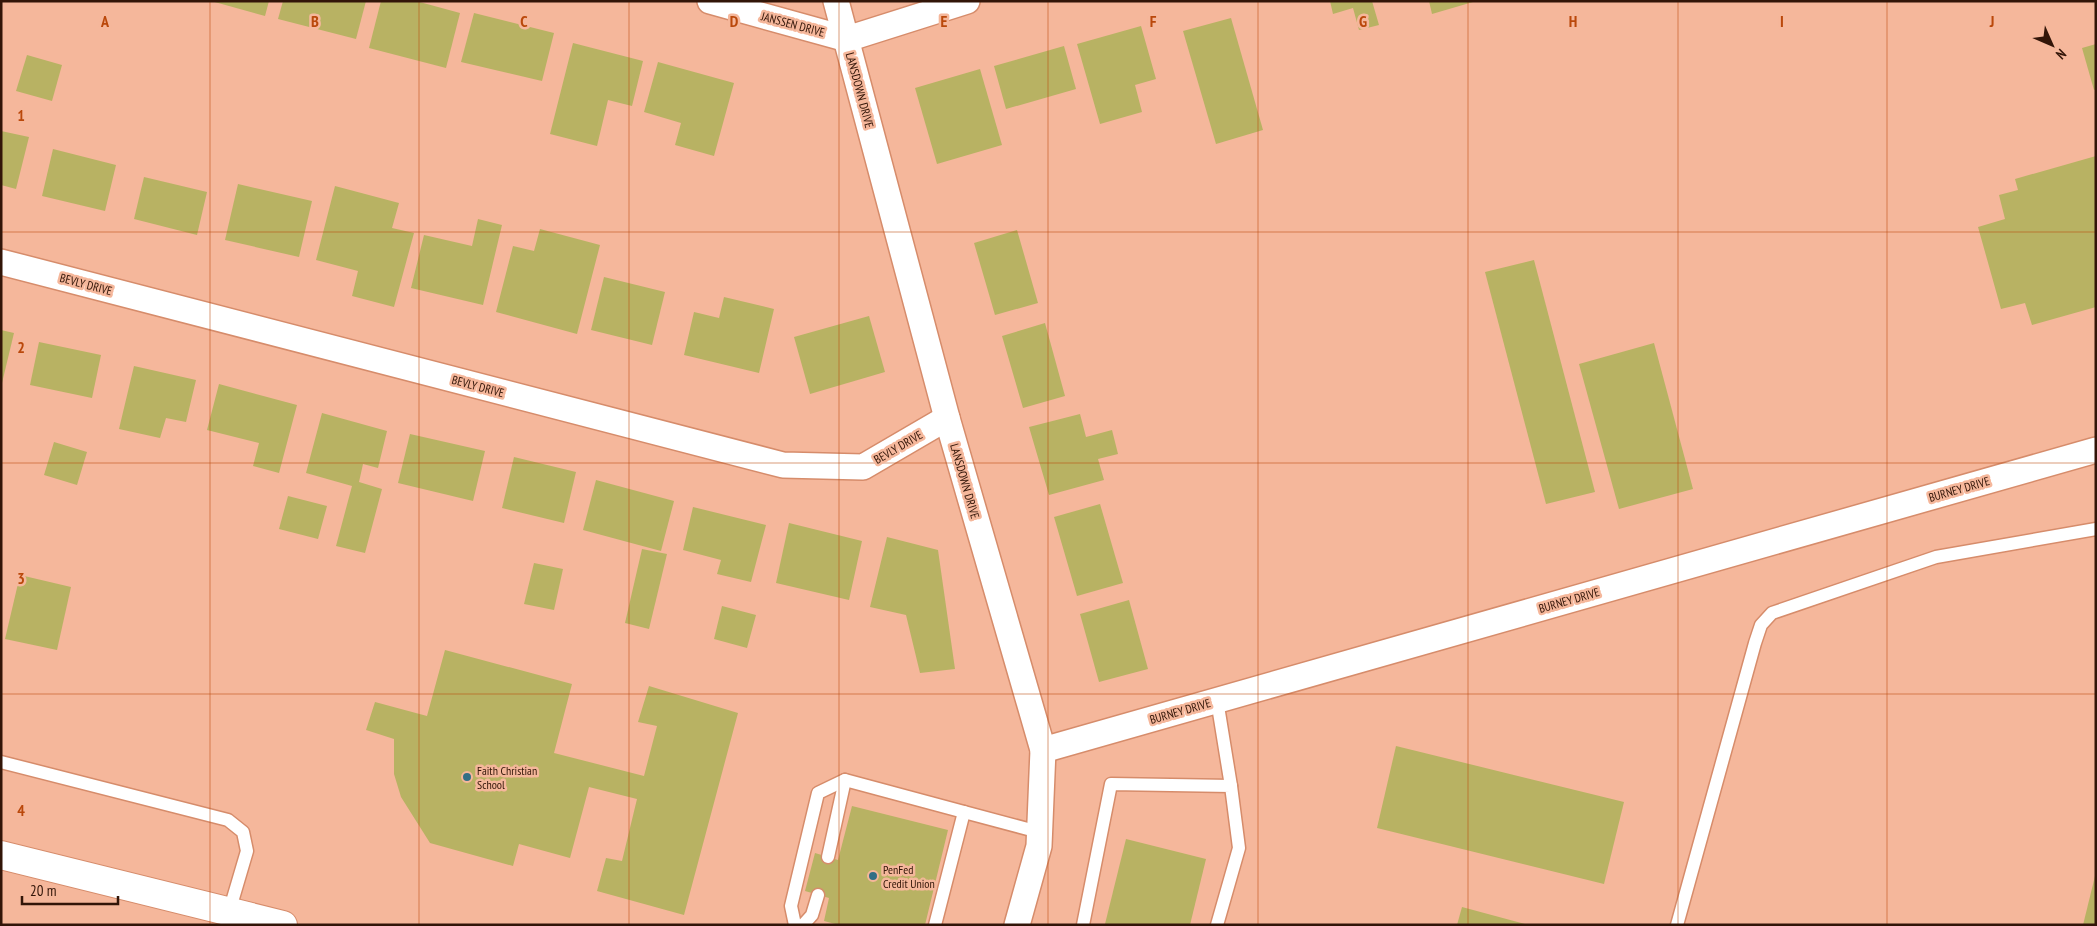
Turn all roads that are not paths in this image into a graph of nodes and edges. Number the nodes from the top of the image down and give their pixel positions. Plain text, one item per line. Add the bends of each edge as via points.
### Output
1 (710, 1) edge
2 (836, 1) edge
3 (967, 1) edge
4 (847, 39) junction
5 (1, 262) edge
6 (948, 418) junction
7 (2096, 450) edge
8 (2096, 529) edge
9 (1217, 700) junction
10 (1043, 750) junction
11 (1, 762) edge
12 (845, 780) junction
13 (1231, 786) junction
14 (964, 812) junction
15 (1039, 832) junction
16 (1, 855) edge
17 (828, 857) dead end
18 (818, 895) dead end
19 (229, 912) junction
20 (254, 921) edge
21 (283, 925) edge
22 (795, 925) edge
23 (803, 925) edge
24 (935, 925) edge
25 (1017, 925) edge
26 (1083, 925) edge
27 (1216, 925) edge
28 (1677, 925) edge

1 - 4 street, JANSSEN DRIVE
2 - 4 street, LANSDOWN DRIVE
3 - 4 street, LANSDOWN DRIVE
4 - 6 street, LANSDOWN DRIVE
5 - 6 street, BEVLY DRIVE via 783,465 863,467
6 - 10 street, LANSDOWN DRIVE
7 - 9 street, BURNEY DRIVE
8 - 28 lane via 1936,557 1772,613 1761,624 1755,643
9 - 10 street, BURNEY DRIVE
9 - 13 lane
10 - 15 street, LANSDOWN DRIVE
11 - 19 lane via 228,820 243,832 247,851
12 - 14 lane
12 - 17 lane
12 - 22 lane via 818,793 791,906
13 - 26 lane via 1111,784
13 - 27 lane via 1239,848
14 - 15 lane
14 - 24 lane
15 - 25 street, LANSDOWN DRIVE via 1039,846
16 - 19 main road
18 - 23 lane via 812,915
19 - 20 main road
20 - 21 main road

